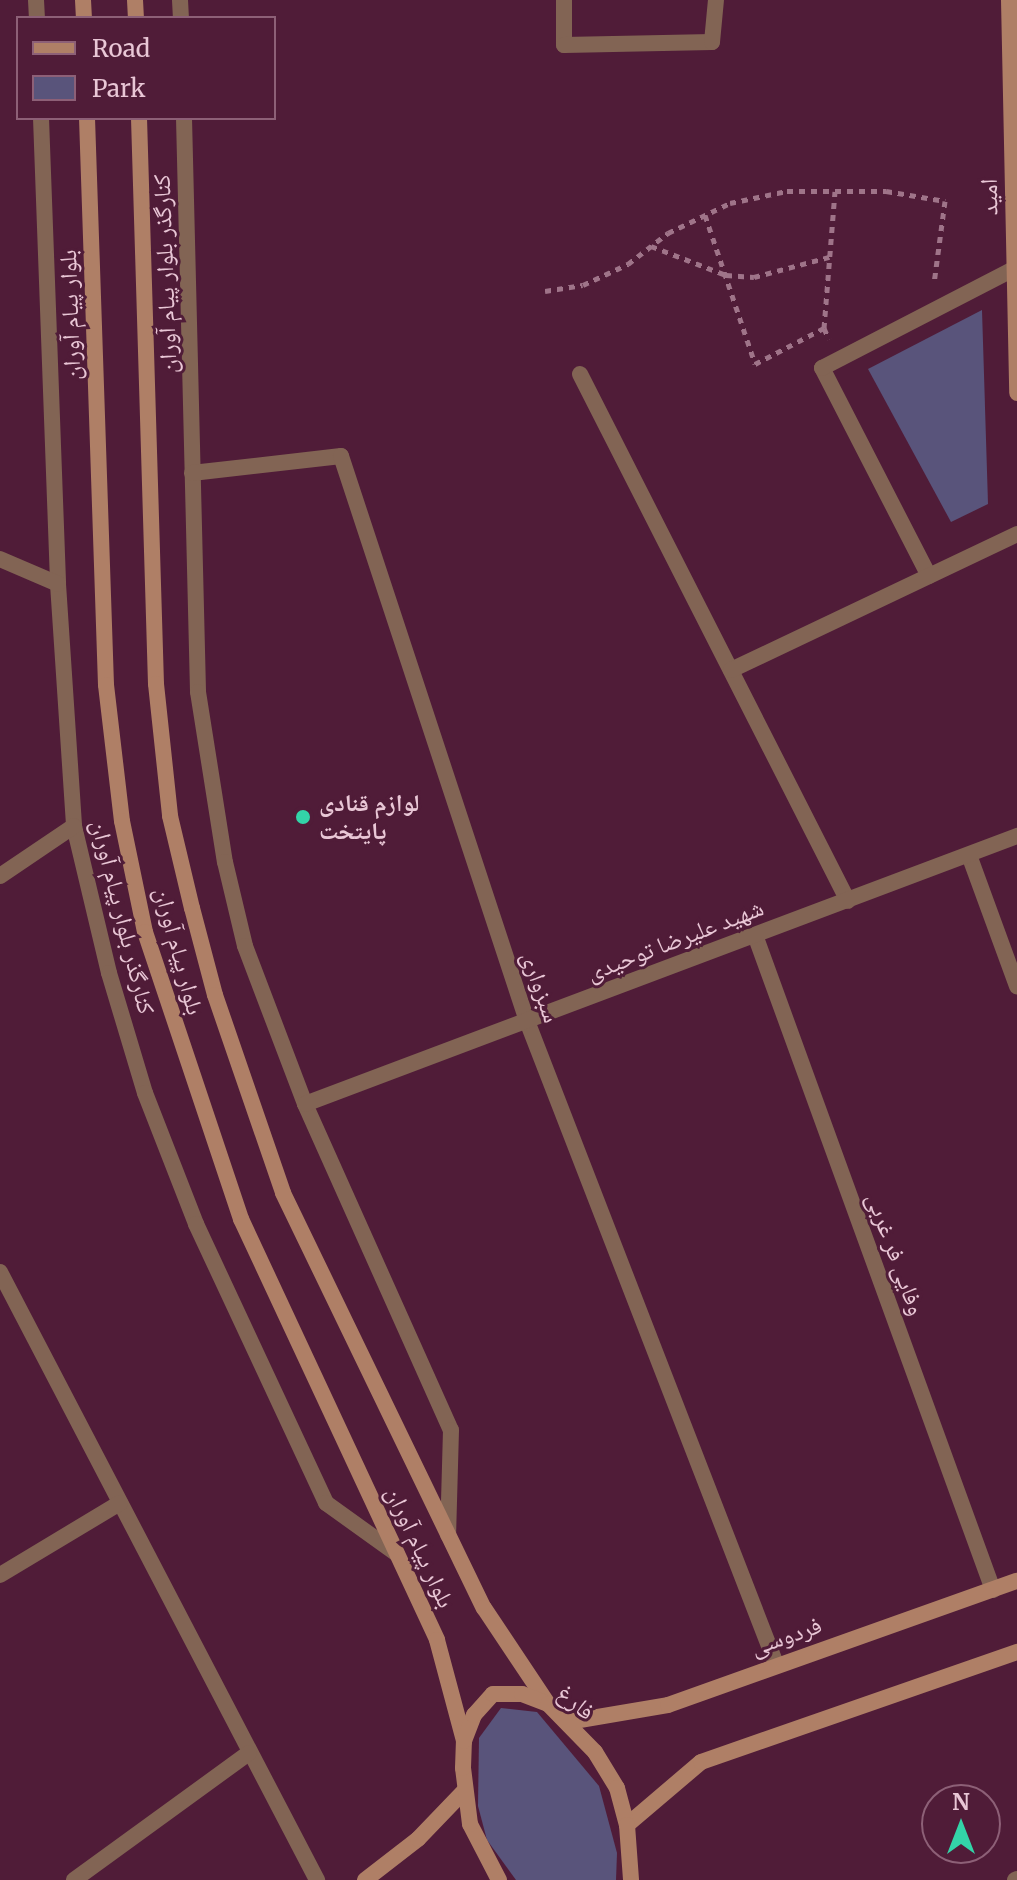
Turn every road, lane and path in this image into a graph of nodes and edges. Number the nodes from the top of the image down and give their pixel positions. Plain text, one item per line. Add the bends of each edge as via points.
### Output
1 (564, 0) edge
2 (716, 0) edge
3 (1009, 0) edge
4 (1014, 41) edge
5 (41, 120) edge
6 (87, 120) edge
7 (139, 120) edge
8 (184, 120) edge
9 (835, 191) junction
10 (705, 215) junction
11 (651, 246) junction
12 (829, 257) junction
13 (1014, 269) junction
14 (726, 275) junction
15 (545, 291) dead end
16 (930, 312) junction
17 (824, 328) junction
18 (838, 360) junction
19 (1016, 367) edge
20 (580, 374) dead end
21 (1017, 393) edge
22 (192, 473) junction
23 (1017, 534) edge
24 (0, 559) edge
25 (929, 576) junction
26 (58, 584) junction
27 (731, 670) junction
28 (74, 826) junction
29 (1017, 836) edge
30 (969, 855) junction
31 (0, 876) edge
32 (848, 901) junction
33 (755, 935) junction
34 (1017, 986) edge
35 (527, 1021) junction
36 (305, 1104) junction
37 (0, 1272) edge
38 (120, 1503) junction
39 (448, 1535) junction
40 (397, 1554) junction
41 (0, 1575) edge
42 (1017, 1581) edge
43 (993, 1590) junction
44 (1017, 1652) edge
45 (776, 1664) junction
46 (548, 1704) junction
47 (568, 1722) junction
48 (464, 1741) junction
49 (249, 1753) junction
50 (465, 1790) junction
51 (627, 1825) junction
52 (74, 1880) edge
53 (317, 1880) edge
54 (365, 1880) edge
55 (499, 1880) edge
56 (631, 1880) edge

1 - 2 street via 564,45 712,42
3 - 4 main road, امید
4 - 13 main road, امید
5 - 26 street, کنارگذر بلوار پیام آوران
6 - 40 main road, بلوار پیام آوران via 106,685 122,821 142,918 187,1069 241,1219
7 - 39 main road, بلوار پیام آوران via 156,684 170,816 215,995 283,1193
8 - 22 street, کنارگذر بلوار پیام آوران
9 - 10 path via 787,191 730,203
9 - 12 path
9 - 16 path via 886,191 945,201
10 - 11 path
10 - 14 path
11 - 14 path
11 - 15 path via 583,285
12 - 14 path via 754,277
12 - 17 path
13 - 16 street
13 - 19 main road, امید
14 - 17 path via 755,364
16 - 18 street
17 - 18 path
18 - 25 street via 822,368
19 - 21 main road, امید
20 - 27 street
22 - 35 street, سبزواری via 341,456
22 - 36 street, کنارگذر بلوار پیام آوران via 198,692 225,862 245,946
23 - 25 street
24 - 26 street
25 - 27 street
26 - 28 street, کنارگذر بلوار پیام آوران
27 - 32 street
28 - 31 street
28 - 40 street, کنارگذر بلوار پیام آوران via 141,1078 196,1224 326,1503
29 - 30 street, شهید علیرضا توحیدی
30 - 32 street, شهید علیرضا توحیدی
30 - 34 street
32 - 33 street, شهید علیرضا توحیدی
33 - 35 street, شهید علیرضا توحیدی
33 - 43 street, وفایی فر غربی
35 - 36 street, شهید علیرضا توحیدی
35 - 45 street, سبزواری
36 - 39 street, کنارگذر بلوار پیام آوران via 451,1430
37 - 38 street
38 - 41 street
38 - 49 street
39 - 46 main road, بلوار پیام آوران via 484,1608
40 - 48 main road, بلوار پیام آوران via 437,1640
42 - 43 main road, فردوسی
43 - 45 main road, فردوسی
44 - 51 main road via 701,1762
45 - 47 main road, فردوسی via 668,1705
46 - 47 main road, فارغ
46 - 48 main road, فارغ via 522,1694 493,1694 474,1715
47 - 51 main road, فارغ via 617,1788
48 - 50 main road, فارغ
49 - 52 street
49 - 53 street
50 - 54 main road via 418,1839
50 - 55 main road, فارغ via 470,1824
51 - 56 main road, فارغ

